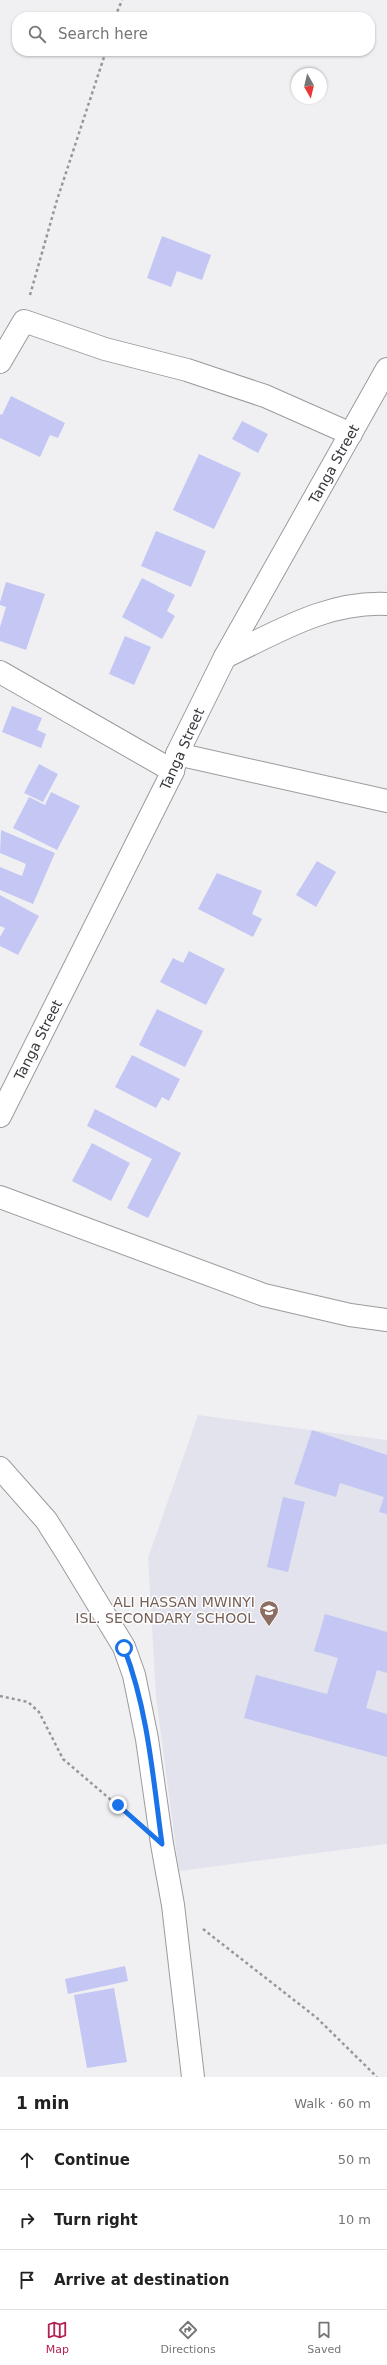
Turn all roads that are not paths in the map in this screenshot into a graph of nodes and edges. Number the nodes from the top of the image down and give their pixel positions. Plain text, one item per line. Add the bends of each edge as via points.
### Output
1 (0, 362) edge
2 (387, 369) edge
3 (351, 434) junction
4 (387, 604) edge
5 (225, 657) junction
6 (0, 672) edge
7 (175, 763) junction
8 (387, 802) edge
9 (0, 1114) edge
10 (0, 1197) edge
11 (387, 1320) edge
12 (0, 1468) edge
13 (193, 2077) edge

1 - 3 street via 24,321 105,349 187,370 265,396
2 - 3 street, Tanga Street
3 - 5 street, Tanga Street
4 - 5 street via 346,605 311,616
5 - 7 street, Tanga Street
6 - 7 street
7 - 8 street
7 - 9 street, Tanga Street
10 - 11 street via 264,1295 350,1315
12 - 13 street via 46,1520 124,1648 134,1675 147,1739 173,1906

